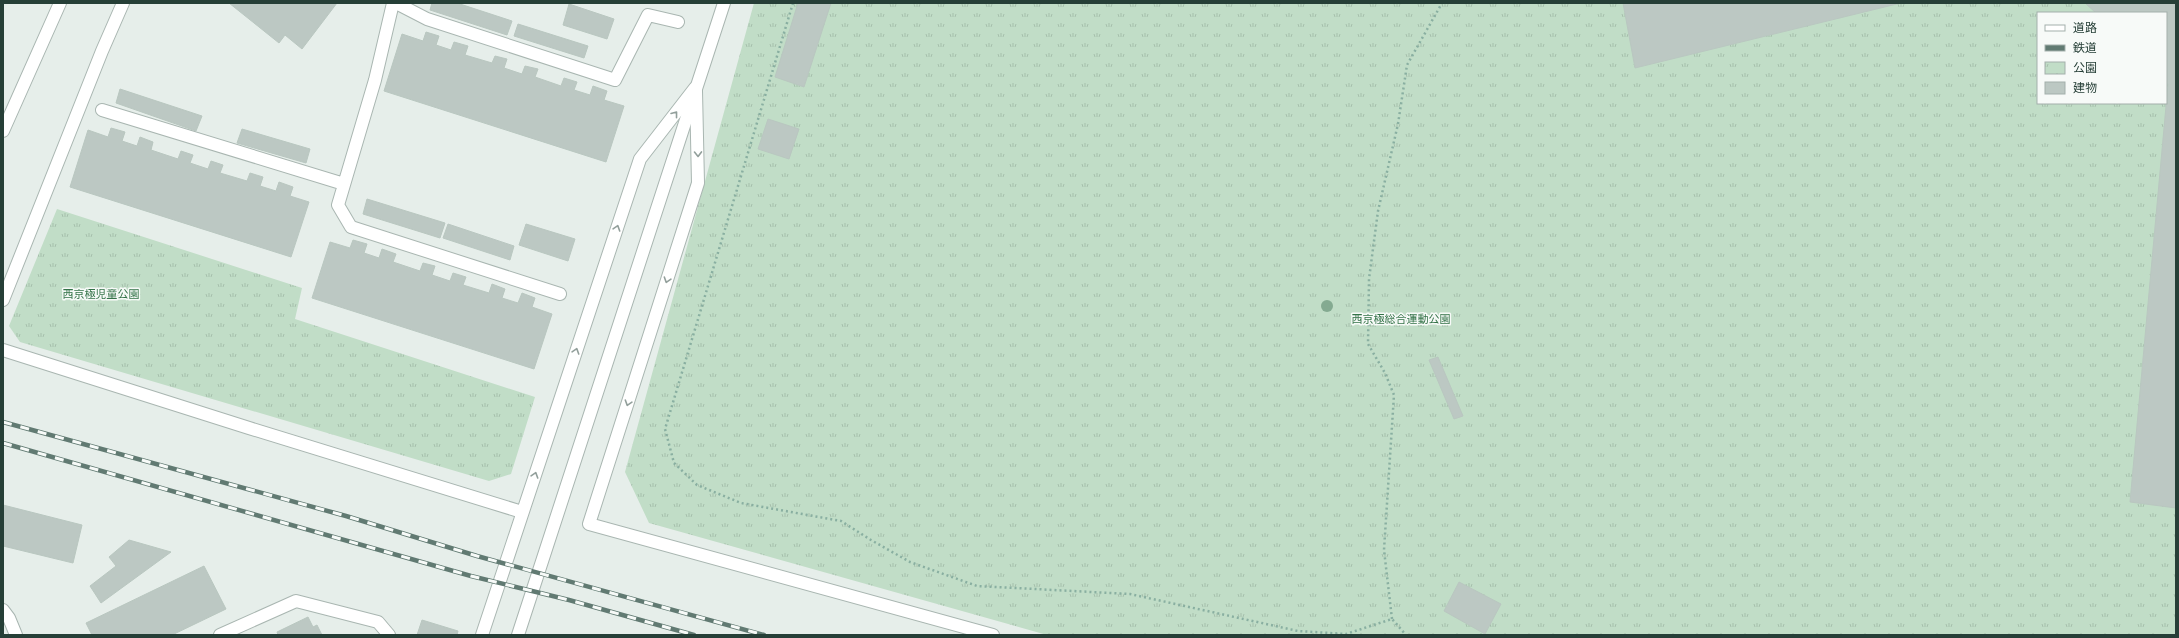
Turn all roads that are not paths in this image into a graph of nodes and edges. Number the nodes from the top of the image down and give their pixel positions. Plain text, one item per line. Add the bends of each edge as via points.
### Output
1 (60, 3) edge
2 (123, 3) edge
3 (393, 3) edge
4 (396, 3) edge
5 (724, 3) edge
6 (678, 22) dead end
7 (696, 88) junction
8 (102, 110) dead end
9 (3, 131) edge
10 (344, 184) junction
11 (560, 294) dead end
12 (3, 300) edge
13 (3, 350) edge
14 (522, 512) junction
15 (3, 610) edge
16 (16, 635) edge
17 (220, 635) edge
18 (389, 635) edge
19 (482, 635) edge
20 (518, 635) edge
21 (993, 635) edge

1 - 9 street
2 - 12 street
3 - 10 street via 375,80
4 - 6 street via 427,19 615,80 648,15
5 - 7 street
14 -> 7 street via 640,159
7 - 20 street
7 -> 21 street via 698,182 589,524
8 - 10 street
10 - 11 street via 338,205 351,227
13 - 14 street
14 - 19 street
15 - 16 street
17 - 18 street via 296,601 378,622

